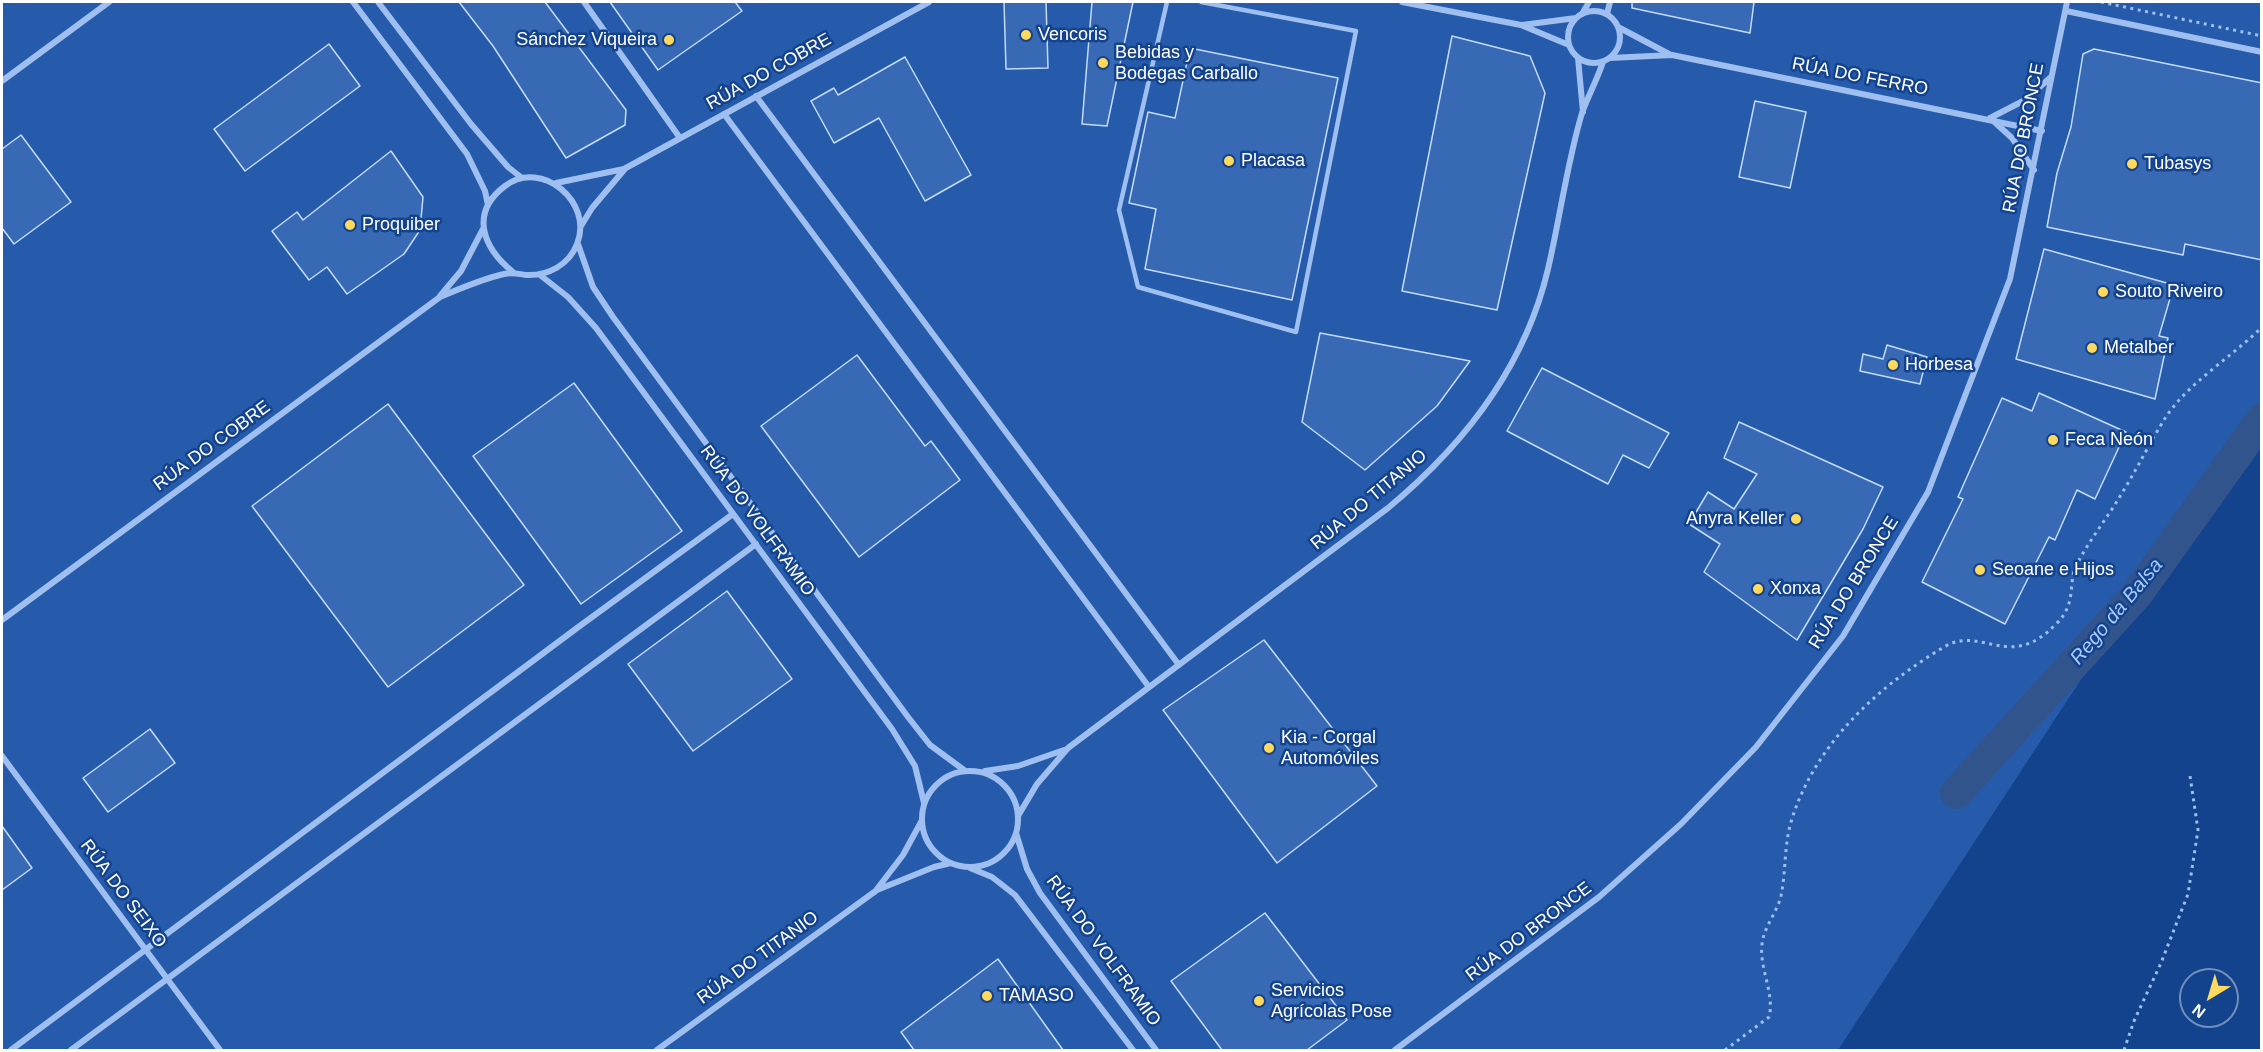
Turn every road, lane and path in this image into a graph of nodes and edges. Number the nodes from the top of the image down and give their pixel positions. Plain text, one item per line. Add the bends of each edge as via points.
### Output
1 (109, 2) edge
2 (353, 2) edge
3 (378, 2) edge
4 (584, 2) edge
5 (929, 2) edge
6 (1167, 2) edge
7 (1201, 2) edge
8 (1402, 2) edge
9 (1589, 2) edge
10 (1610, 2) edge
11 (2067, 2) edge
12 (2101, 2) edge
13 (1232, 4) edge
14 (2066, 11) junction
15 (1582, 14) junction
16 (1607, 14) junction
17 (1576, 18) junction
18 (1521, 25) junction
19 (1618, 27) junction
20 (2262, 36) edge
21 (1569, 45) junction
22 (2262, 52) edge
23 (1672, 55) junction
24 (1578, 58) junction
25 (1610, 58) junction
26 (1603, 62) junction
27 (2052, 77) junction
28 (2, 81) edge
29 (756, 96) junction
30 (1583, 112) junction
31 (724, 114) junction
32 (1990, 118) junction
33 (2042, 131) junction
34 (680, 138) junction
35 (624, 169) junction
36 (2034, 170) junction
37 (522, 178) junction
38 (556, 183) junction
39 (488, 205) junction
40 (581, 227) junction
41 (484, 229) junction
42 (578, 243) junction
43 (513, 272) junction
44 (540, 275) junction
45 (440, 297) junction
46 (2262, 327) edge
47 (734, 514) junction
48 (756, 544) junction
49 (2, 620) edge
50 (1179, 665) junction
51 (1149, 687) junction
52 (1068, 748) junction
53 (2, 756) edge
54 (964, 770) junction
55 (982, 771) junction
56 (2190, 776) dead end
57 (924, 803) junction
58 (1018, 816) junction
59 (921, 822) junction
60 (1016, 833) junction
61 (951, 863) junction
62 (966, 867) junction
63 (877, 890) junction
64 (147, 950) junction
65 (167, 980) junction
66 (11, 1050) edge
67 (71, 1050) edge
68 (219, 1050) edge
69 (657, 1050) edge
70 (1133, 1050) edge
71 (1156, 1050) edge
72 (1395, 1050) edge
73 (1725, 1050) edge
74 (2124, 1050) edge

1 - 28 street
2 - 39 street via 467,154
3 - 37 street via 478,133
4 - 34 street
5 - 29 street, RÚA DO COBRE
6 - 13 lane via 1119,210 1138,287 1296,332 1356,32
7 - 13 lane
8 - 18 street
9 - 15 street
10 - 16 street
11 - 14 street, RÚA DO BRONCE
12 - 20 path
14 - 22 street
14 - 27 street, RÚA DO BRONCE
15 - 16 street
15 - 17 street
16 - 19 street
17 - 18 street
17 - 21 street via 1569,31
18 - 21 street
19 - 23 street, RÚA DO FERRO
19 - 25 street via 1620,39
21 - 24 street
23 - 25 street, RÚA DO FERRO
23 - 32 street, RÚA DO FERRO
24 - 26 street
24 - 30 street, RÚA DO TITANIO
25 - 26 street
26 - 30 street, RÚA DO TITANIO
27 - 32 street via 2025,100
27 - 33 street, RÚA DO BRONCE
29 - 31 street, RÚA DO COBRE
29 - 50 street
30 - 50 street, RÚA DO TITANIO via 1538,306 1513,363 1482,412 1421,481
31 - 34 street, RÚA DO COBRE
31 - 51 street
32 - 33 street, RÚA DO FERRO
32 - 36 street via 2012,138
33 - 36 street, RÚA DO BRONCE
34 - 35 street, RÚA DO COBRE
35 - 38 street
35 - 40 street
36 - 72 street, RÚA DO BRONCE via 2010,279 1928,492 1844,636 1756,747 1681,824 1599,897
37 - 38 street
37 - 39 street via 496,193
38 - 40 street via 578,210
39 - 41 street
40 - 42 street
41 - 43 street via 489,248
41 - 45 street via 461,271
42 - 44 street via 556,269
42 - 54 street, RÚA DO VOLFRAMIO via 593,287 613,317 908,717 930,745
43 - 44 street
43 - 45 street
44 - 47 street, RÚA DO VOLFRAMIO via 590,320
45 - 49 street, RÚA DO COBRE
46 - 73 path via 2164,418 2122,494 2075,566 2073,591 2056,625 2024,646 1999,648 1967,638 1951,643 1872,701 1824,752 1792,820 1779,904 1763,936 1769,1017
47 - 48 street, RÚA DO VOLFRAMIO
47 - 64 street
48 - 57 street, RÚA DO VOLFRAMIO via 892,729 915,766
48 - 65 street
50 - 51 street, RÚA DO TITANIO
51 - 52 street, RÚA DO TITANIO
52 - 55 street via 1018,766
52 - 58 street via 1037,784
53 - 64 street, RÚA DO SEIXO
54 - 55 street
54 - 57 street via 934,787
55 - 58 street via 1008,788
56 - 74 path via 2198,830 2188,894
57 - 59 street
58 - 60 street
59 - 61 street via 936,854
59 - 63 street
60 - 62 street via 998,858
60 - 71 street, RÚA DO VOLFRAMIO via 1027,869 1040,893
61 - 62 street
61 - 63 street
62 - 70 street, RÚA DO VOLFRAMIO via 992,877 1015,895
63 - 69 street, RÚA DO TITANIO
64 - 65 street, RÚA DO SEIXO
64 - 66 street
65 - 67 street
65 - 68 street, RÚA DO SEIXO

